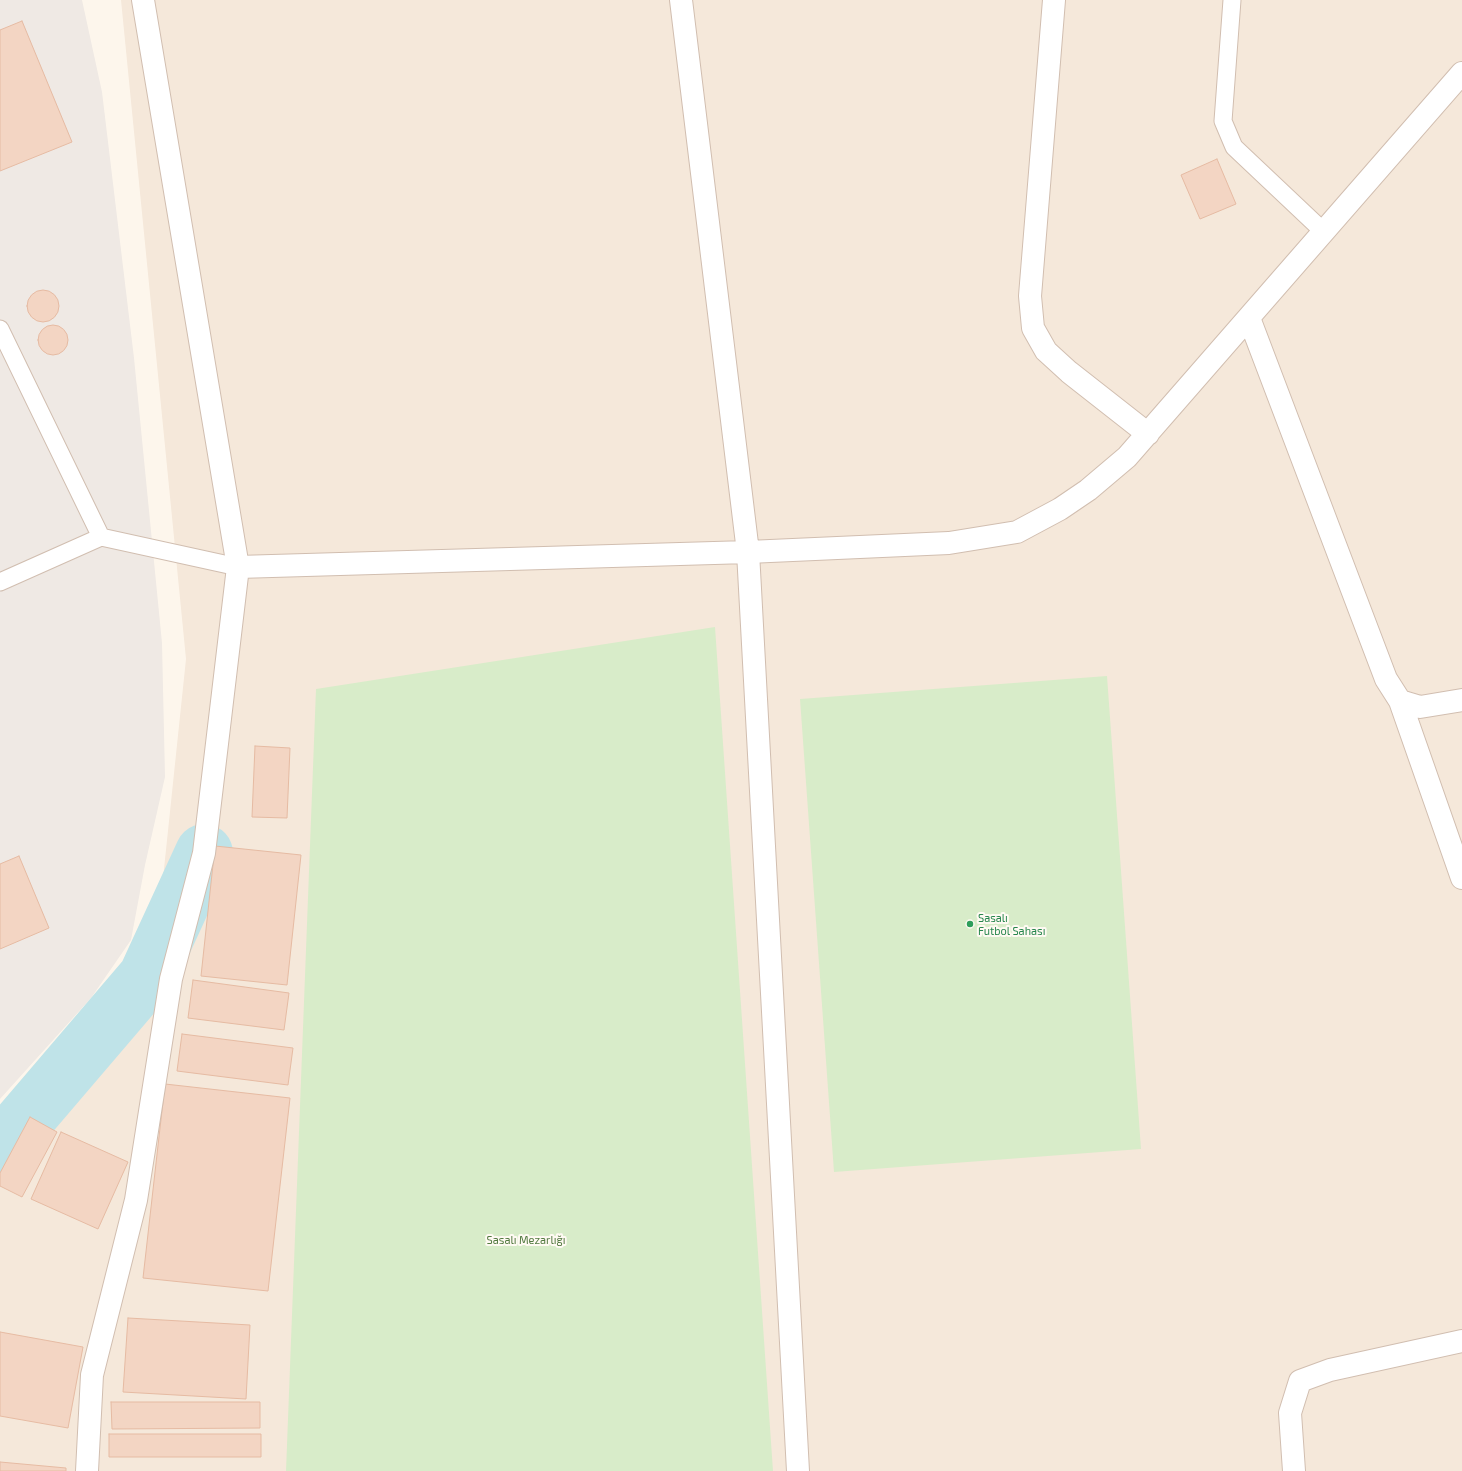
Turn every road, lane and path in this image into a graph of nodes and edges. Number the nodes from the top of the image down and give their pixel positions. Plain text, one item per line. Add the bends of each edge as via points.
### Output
1 (143, 0) edge
2 (681, 0) edge
3 (1054, 0) edge
4 (1232, 0) edge
5 (1462, 73) edge
6 (1324, 232) junction
7 (1249, 318) junction
8 (0, 329) edge
9 (1148, 434) junction
10 (101, 537) junction
11 (748, 552) junction
12 (238, 567) junction
13 (0, 582) edge
14 (1462, 700) edge
15 (1400, 701) junction
16 (1462, 878) edge
17 (1462, 1341) edge
18 (87, 1471) edge
19 (798, 1471) edge
20 (1294, 1471) edge

1 - 12 street
2 - 11 street
3 - 9 street via 1030,296 1033,328 1046,351
4 - 6 lane via 1223,121 1234,147
5 - 6 street
6 - 7 street
7 - 9 street
7 - 15 street via 1386,679
8 - 10 lane
9 - 11 street via 1127,457 1088,490 1060,509 1016,532 949,543
10 - 12 lane
10 - 13 lane
11 - 12 street
11 - 19 street
12 - 18 street via 204,853 172,979 136,1200 92,1374
14 - 15 street via 1420,707
15 - 16 street
17 - 20 street via 1330,1370 1300,1381 1290,1413

